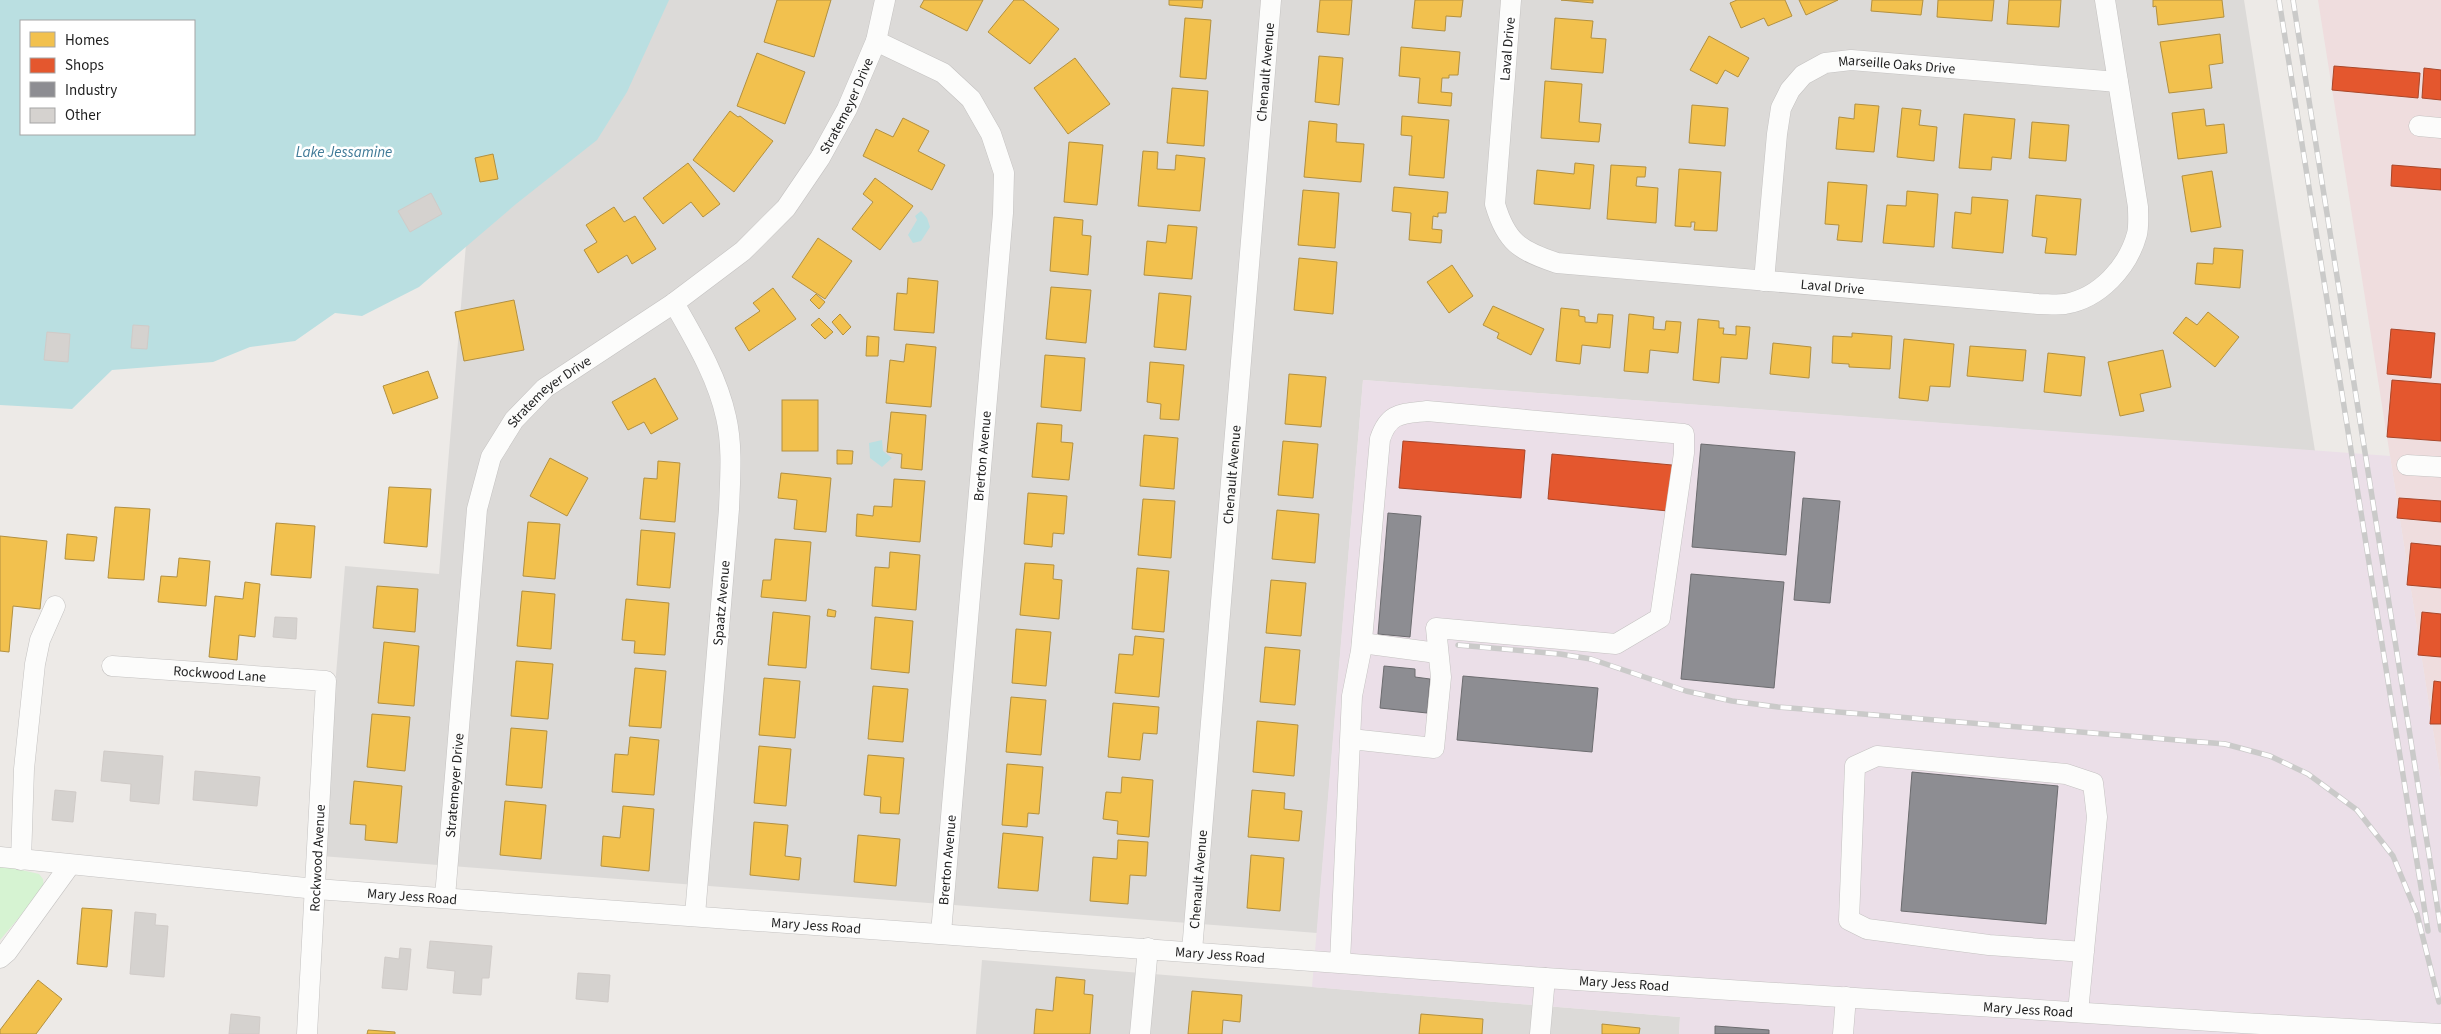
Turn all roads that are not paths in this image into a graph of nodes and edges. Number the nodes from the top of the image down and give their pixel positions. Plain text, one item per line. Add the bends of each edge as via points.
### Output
1 (886, 0) edge
2 (1271, 0) edge
3 (1511, 0) edge
4 (2105, 0) edge
5 (876, 41) junction
6 (2118, 82) junction
7 (2419, 126) dead end
8 (2441, 128) edge
9 (1764, 281) junction
10 (674, 303) junction
11 (2408, 465) dead end
12 (2441, 467) edge
13 (55, 606) dead end
14 (1362, 643) junction
15 (1437, 653) junction
16 (112, 666) dead end
17 (326, 681) joint
18 (1350, 739) junction
19 (0, 857) edge
20 (21, 860) junction
21 (70, 865) junction
22 (316, 889) junction
23 (445, 897) junction
24 (694, 915) junction
25 (941, 933) junction
26 (1148, 948) junction
27 (1192, 951) junction
28 (2084, 952) junction
29 (0, 958) edge
30 (1340, 962) junction
31 (1545, 978) junction
32 (1846, 997) junction
33 (2078, 1012) junction
34 (2243, 1028) edge
35 (307, 1034) edge
36 (1140, 1034) edge
37 (1540, 1034) edge
38 (1843, 1034) edge
39 (2441, 1034) edge

1 - 5 street, Stratemeyer Drive
2 - 27 street, Chenault Avenue
3 - 9 street, Laval Drive via 1494,204 1501,225 1512,241 1528,254 1557,264
4 - 6 street, Laval Drive
5 - 10 street, Stratemeyer Drive via 847,109 820,158 786,208 743,251
5 - 25 street, Brerton Avenue via 943,73 971,98 991,134 1004,173
6 - 9 street, Marseille Oaks Drive via 1851,60 1824,63 1803,75 1781,108
6 - 9 street, Laval Drive via 2138,207 2137,233 2125,262 2107,283 2087,297 2064,304 2038,304
7 - 8 street
10 - 23 street, Stratemeyer Drive via 545,388 514,420 491,457 477,509
10 - 24 street, Spaatz Avenue via 711,370 726,418 730,465 729,509
11 - 12 street
13 - 20 street via 40,640 35,664 24,769
14 - 15 street
14 - 15 street via 1380,439 1384,426 1396,415 1427,411 1684,434 1660,618 1616,644 1436,628
14 - 18 street via 1352,696
15 - 18 street via 1441,677 1434,748
16 - 17 street, Rockwood Lane
17 - 22 street, Rockwood Avenue
18 - 30 street
19 - 20 street, Mary Jess Road
20 - 21 street, Mary Jess Road
21 - 22 street, Mary Jess Road
21 - 29 street
22 - 23 street, Mary Jess Road
22 - 35 street, Rockwood Avenue
23 - 24 street, Mary Jess Road
24 - 25 street, Mary Jess Road
25 - 26 street, Mary Jess Road
26 - 27 street, Mary Jess Road
26 - 36 street
27 - 30 street, Mary Jess Road
28 - 28 street via 2097,817 2092,782 2066,774 1877,756 1855,766 1849,920 1867,930 1990,945
28 - 33 street
30 - 31 street, Mary Jess Road
31 - 32 street, Mary Jess Road
31 - 37 street
32 - 33 street, Mary Jess Road
32 - 38 street
33 - 34 street, Mary Jess Road
34 - 39 street, Mary Jess Road

